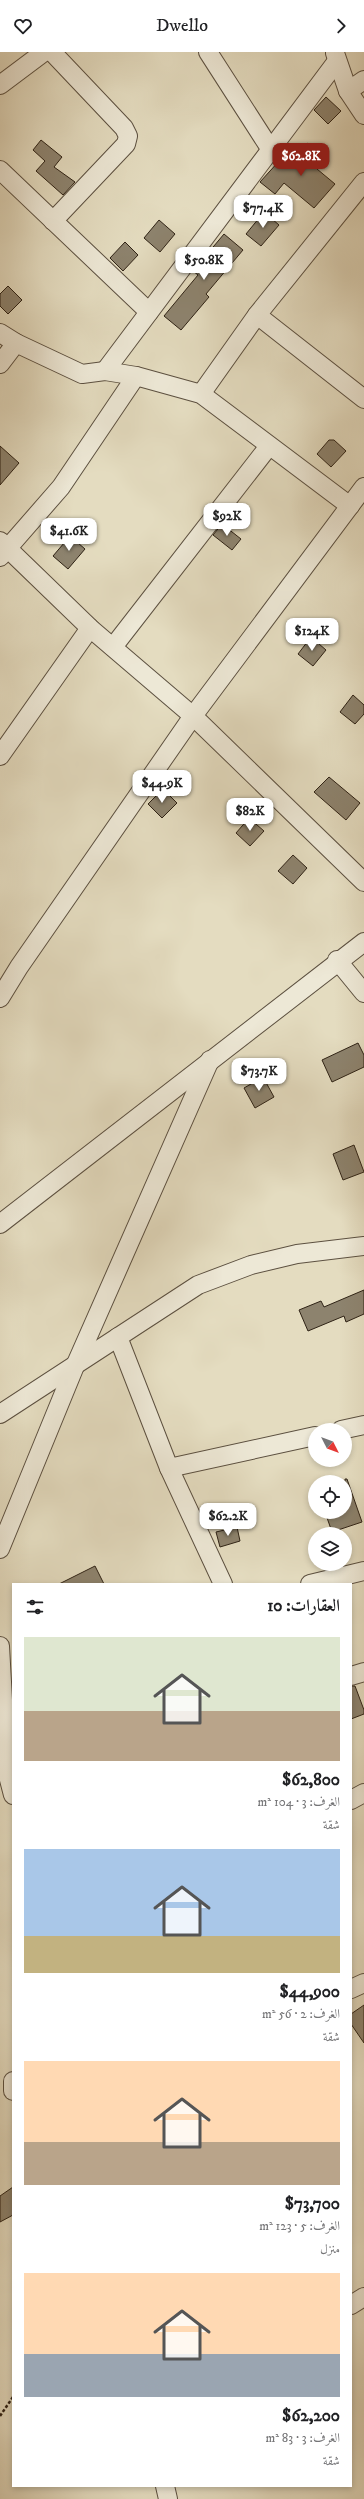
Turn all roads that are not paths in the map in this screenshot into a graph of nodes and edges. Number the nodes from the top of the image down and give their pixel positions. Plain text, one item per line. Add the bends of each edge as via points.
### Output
1 (44, 52) edge
2 (52, 52) edge
3 (208, 52) edge
4 (336, 56) edge
5 (364, 80) edge
6 (0, 85) edge
7 (348, 91) junction
8 (364, 115) edge
9 (271, 150) junction
10 (0, 170) edge
11 (364, 182) edge
12 (53, 221) junction
13 (149, 312) junction
14 (257, 315) junction
15 (0, 333) edge
16 (16, 343) junction
17 (0, 364) edge
18 (104, 371) junction
19 (136, 376) junction
20 (200, 394) junction
21 (364, 399) edge
22 (269, 446) junction
23 (359, 496) edge
24 (3, 549) edge
25 (90, 628) junction
26 (113, 647) junction
27 (193, 716) junction
28 (0, 756) edge
29 (364, 882) edge
30 (364, 942) edge
31 (337, 960) junction
32 (364, 994) edge
33 (0, 998) edge
34 (210, 1060) junction
35 (0, 1224) edge
36 (364, 1246) edge
37 (118, 1337) junction
38 (75, 1366) junction
39 (0, 1414) edge
40 (364, 1425) edge
41 (352, 1428) edge
42 (308, 1438) edge
43 (169, 1468) junction
44 (0, 1549) edge
45 (364, 1571) edge
46 (223, 1583) edge
47 (314, 1583) edge
48 (5, 1650) edge
49 (364, 1672) edge
50 (352, 1676) edge
51 (10, 1771) edge
52 (12, 1787) edge
53 (364, 1793) edge
54 (352, 1799) edge
55 (364, 1983) edge
56 (352, 1989) edge
57 (364, 2297) edge
58 (352, 2304) edge
59 (165, 2487) edge
60 (168, 2499) edge

1 - 6 street
2 - 12 street via 124,128 128,136 126,144
3 - 9 street
4 - 7 street
4 - 9 street
5 - 7 street
7 - 8 street
9 - 13 street
10 - 12 street
11 - 14 street
12 - 13 street
13 - 18 street
14 - 20 street
14 - 21 street
15 - 16 street
16 - 17 street
16 - 18 street via 82,374
18 - 19 street
19 - 20 street
19 - 24 street via 76,467
20 - 22 street
22 - 23 street
22 - 26 street
23 - 27 street
24 - 25 street
25 - 26 street
25 - 28 street
26 - 27 street
27 - 29 street
27 - 33 street
30 - 31 street
31 - 32 street
31 - 34 street
34 - 35 street
34 - 38 street
36 - 37 street via 297,1254 251,1265 198,1285
37 - 38 street
37 - 43 street
38 - 39 street
38 - 44 street
40 - 41 street
42 - 43 street
43 - 46 street
45 - 47 street
48 - 51 street
49 - 50 street
51 - 52 street
53 - 54 street
55 - 56 street
57 - 58 street
59 - 60 street

